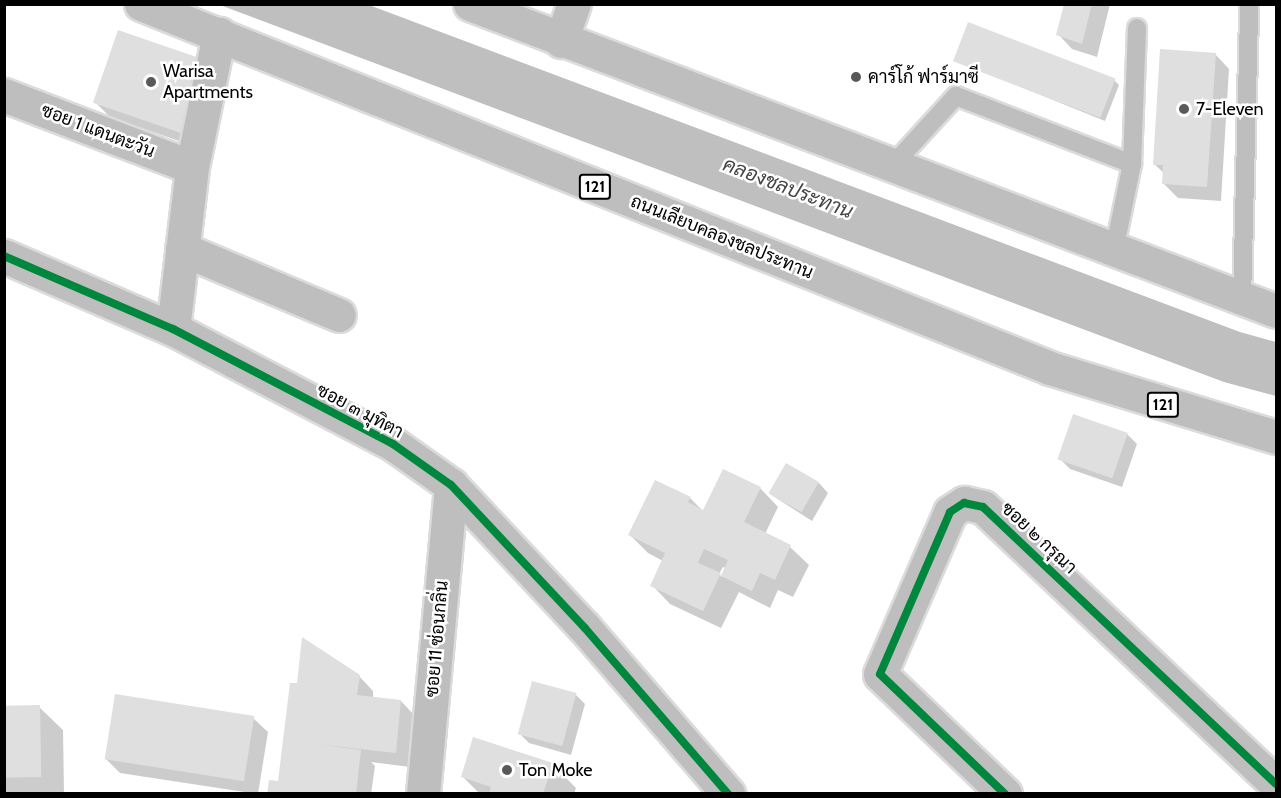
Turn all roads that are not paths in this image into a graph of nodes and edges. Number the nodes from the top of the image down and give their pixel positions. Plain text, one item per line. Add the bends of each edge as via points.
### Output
1 (141, 4) edge
2 (470, 4) edge
3 (574, 4) edge
4 (1249, 4) edge
5 (1137, 28) dead end
6 (219, 34) junction
7 (561, 40) junction
8 (4, 95) edge
9 (1132, 164) junction
10 (192, 166) junction
11 (892, 166) junction
12 (182, 249) junction
13 (1114, 251) junction
14 (4, 256) edge
15 (1242, 301) junction
16 (1276, 311) edge
17 (339, 315) dead end
18 (172, 329) junction
19 (1276, 437) edge
20 (451, 485) junction
21 (1276, 784) edge
22 (423, 794) edge
23 (728, 794) edge
24 (1005, 794) edge

1 - 6 street, ถนนเลียบคลองชลประทาน / 121
2 - 7 street
3 - 7 street
4 - 15 lane
5 - 9 lane
6 - 10 street
6 - 19 street, ถนนเลียบคลองชลประทาน / 121 via 1050,368
7 - 11 street
8 - 10 street, ซอย 1 แดนตะวัน
9 - 11 lane via 956,96
9 - 13 lane
10 - 12 street
11 - 13 street
12 - 17 street
12 - 18 street
13 - 15 street
14 - 18 street, ซอย ๓ มุทิตา
15 - 16 street
18 - 20 street, ซอย ๓ มุทิตา via 393,444
20 - 22 street, ซอย 11 ซ่อนกลิ่น
20 - 23 street, ซอย ๓ มุทิตา via 584,627
21 - 24 street, ซอย ๒ กรุณา via 983,507 964,503 950,512 880,674

